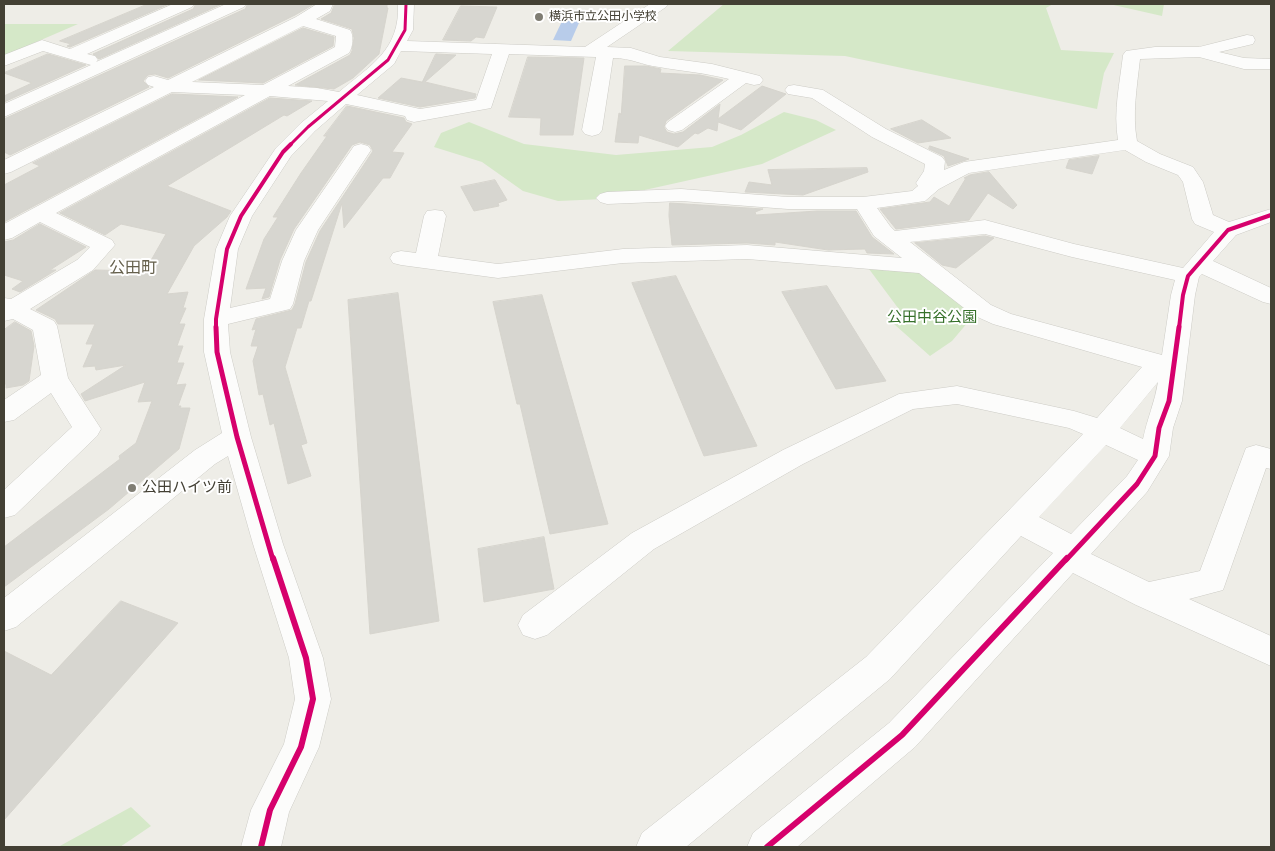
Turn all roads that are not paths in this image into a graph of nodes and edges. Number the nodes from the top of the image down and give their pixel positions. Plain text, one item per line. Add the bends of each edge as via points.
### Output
1 (186, 4) edge
2 (238, 4) edge
3 (325, 4) edge
4 (406, 4) edge
5 (660, 4) edge
6 (302, 20) junction
7 (1247, 40) dead end
8 (398, 46) junction
9 (502, 50) junction
10 (598, 51) junction
11 (1199, 52) junction
12 (72, 54) junction
13 (4, 62) edge
14 (1271, 64) edge
15 (109, 66) junction
16 (162, 83) junction
17 (794, 90) dead end
18 (269, 91) junction
19 (342, 98) junction
20 (4, 111) edge
21 (675, 126) dead end
22 (592, 130) dead end
23 (1128, 144) junction
24 (361, 150) dead end
25 (4, 168) edge
26 (932, 185) junction
27 (608, 198) dead end
28 (863, 203) junction
29 (39, 213) junction
30 (1271, 215) edge
31 (435, 216) dead end
32 (1228, 230) junction
33 (4, 232) edge
34 (890, 238) junction
35 (401, 258) dead end
36 (424, 262) junction
37 (925, 267) junction
38 (1193, 270) junction
39 (1271, 297) edge
40 (6, 310) edge
41 (216, 318) junction
42 (1166, 365) junction
43 (56, 378) junction
44 (4, 413) edge
45 (1102, 431) junction
46 (237, 437) junction
47 (1155, 456) junction
48 (1271, 459) edge
49 (4, 507) edge
50 (1018, 520) junction
51 (1072, 554) junction
52 (1148, 596) junction
53 (4, 617) edge
54 (535, 625) dead end
55 (1271, 652) edge
56 (261, 847) edge
57 (656, 847) edge
58 (767, 847) edge

1 - 12 street
2 - 15 street
3 - 6 street via 324,8
4 - 8 street via 405,30
5 - 10 street
6 - 16 street
6 - 18 street via 344,33 343,50
7 - 11 street
8 - 9 street
8 - 19 street via 388,60
9 - 10 street
9 - 19 street via 484,104 415,122 412,112
10 - 21 street via 631,53 657,62 712,69 748,78
10 - 22 street
11 - 14 street via 1242,64
11 - 23 street via 1132,55 1125,101
12 - 13 street via 42,45
12 - 15 street
15 - 20 street
16 - 18 street
16 - 25 street
17 - 26 street via 817,94 879,133 935,161 934,171 926,183
18 - 19 street via 317,93
18 - 29 street
19 - 41 street via 284,152 241,216 227,249
23 - 26 street via 964,168
23 - 32 street via 1153,158 1186,170 1193,182 1203,219
24 - 41 street via 307,230 293,260 281,304
26 - 28 street via 918,197
27 - 28 street via 681,195 788,203
28 - 34 street
29 - 33 street
29 - 40 street via 104,245 85,265
30 - 32 street
31 - 36 street
32 - 38 street
34 - 37 street
34 - 38 street via 985,227 1072,250 1146,265
35 - 36 street
36 - 37 street via 498,271 623,256 747,252
37 - 42 street via 982,310 1002,319
38 - 39 street
38 - 42 street
40 - 43 street via 45,326
41 - 46 street via 216,352
42 - 45 street
42 - 47 street via 1168,401
43 - 44 street
43 - 49 street via 87,429
45 - 47 street
45 - 50 street
45 - 54 street via 1074,420 957,395 908,400 793,457 643,540
46 - 53 street via 205,457
46 - 56 street via 306,658 313,698 301,747 270,810
47 - 51 street via 1137,484
48 - 52 street via 1256,455 1212,581
50 - 51 street
50 - 57 street via 878,668
51 - 52 street
51 - 58 street via 902,735
52 - 55 street

